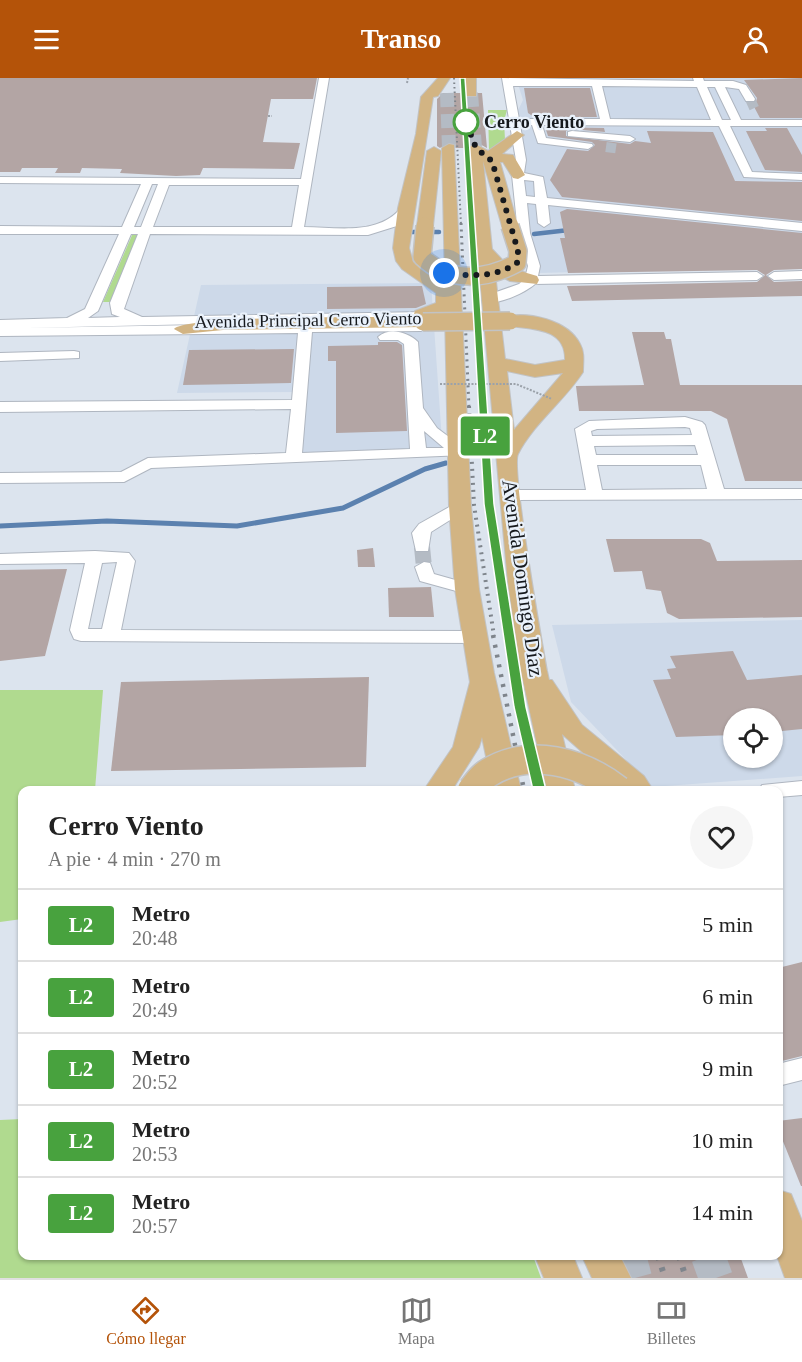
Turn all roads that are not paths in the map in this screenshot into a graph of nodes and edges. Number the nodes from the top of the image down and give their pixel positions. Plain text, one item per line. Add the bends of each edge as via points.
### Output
1 (324, 78) edge
2 (426, 78) edge
3 (445, 78) edge
4 (470, 78) edge
5 (508, 81) edge
6 (595, 81) edge
7 (699, 81) edge
8 (719, 85) junction
9 (447, 93) tunnel mouth
10 (471, 93) tunnel mouth
11 (429, 99) junction
12 (750, 99) tunnel mouth
13 (756, 112) tunnel mouth
14 (606, 123) junction
15 (625, 123) junction
16 (720, 123) junction
17 (738, 123) junction
18 (762, 123) junction
19 (801, 125) edge
20 (537, 126) junction
21 (516, 129) junction
22 (630, 139) junction
23 (606, 147) tunnel mouth
24 (449, 148) tunnel mouth
25 (620, 148) dead end
26 (493, 162) junction
27 (743, 167) junction
28 (802, 167) edge
29 (518, 176) junction
30 (802, 177) edge
31 (0, 180) edge
32 (148, 181) junction
33 (165, 181) junction
34 (305, 182) junction
35 (479, 189) junction
36 (520, 199) junction
37 (543, 201) junction
38 (405, 211) junction
39 (544, 223) dead end
40 (802, 226) edge
41 (0, 230) edge
42 (126, 231) junction
43 (145, 231) junction
44 (297, 231) junction
45 (368, 231) junction
46 (402, 248) junction
47 (484, 249) junction
48 (697, 263) dead end
49 (802, 275) edge
50 (757, 276) dead end
51 (774, 276) dead end
52 (703, 277) junction
53 (531, 280) junction
54 (490, 299) junction
55 (445, 305) junction
56 (421, 321) junction
57 (146, 322) junction
58 (69, 323) junction
59 (0, 324) edge
60 (187, 327) junction
61 (0, 332) edge
62 (305, 333) junction
63 (452, 343) junction
64 (74, 356) dead end
65 (0, 357) edge
66 (497, 362) junction
67 (573, 363) junction
68 (299, 405) junction
69 (0, 407) edge
70 (416, 408) junction
71 (459, 452) junction
72 (418, 454) junction
73 (507, 456) junction
74 (294, 458) junction
75 (589, 460) junction
76 (707, 460) junction
77 (0, 478) edge
78 (717, 494) junction
79 (802, 494) edge
80 (511, 495) junction
81 (595, 495) junction
82 (460, 506) junction
83 (422, 547) tunnel mouth
84 (95, 556) junction
85 (0, 559) edge
86 (424, 567) dead end
87 (467, 589) junction
88 (110, 637) junction
89 (475, 637) junction
90 (534, 671) junction
91 (481, 673) junction
92 (441, 786) edge
93 (475, 786) edge
94 (506, 786) edge
95 (560, 786) edge
96 (614, 786) edge
97 (636, 786) edge
98 (802, 788) edge
99 (783, 789) edge
100 (802, 1069) edge
101 (783, 1074) edge
102 (783, 1220) edge
103 (556, 1260) edge
104 (565, 1260) edge
105 (603, 1260) edge
106 (802, 1273) edge
107 (563, 1278) edge
108 (570, 1278) edge
109 (612, 1278) edge

1 - 34 street
2 - 11 main road
3 - 9 main road
3 - 11 main road
4 - 10 main road
5 - 6 street
5 - 21 street
6 - 7 street
6 - 14 street
7 - 8 street
7 - 16 street
8 - 12 street via 739,85
8 - 17 street
11 - 26 main road, bridge via 435,145 422,257 429,266 465,276 506,271 517,263 518,251
11 - 38 main road
13 - 18 street
14 - 15 street
14 - 20 street
15 - 16 street
15 - 22 street
16 - 17 street
16 - 27 street
17 - 18 street
18 - 19 street
20 - 21 street
20 - 22 street
20 - 23 street via 542,141
21 - 26 main road via 495,152
21 - 29 street via 521,160
22 - 25 street via 630,148
24 - 63 main road
26 - 29 main road via 508,158
26 - 35 main road
26 - 35 main road, Avenida Domingo Díaz via 476,148
27 - 28 street
27 - 30 street via 750,177
29 - 36 street
29 - 37 street via 540,179
31 - 32 street
32 - 33 street
32 - 42 street
33 - 34 street
33 - 43 street
34 - 44 street
35 - 47 main road, Avenida Domingo Díaz
36 - 37 street
36 - 53 street via 524,233 534,266
37 - 39 street
37 - 40 street
38 - 45 street via 396,222
38 - 46 main road
41 - 42 street
42 - 43 street
42 - 58 street via 91,311
43 - 44 street
43 - 57 street via 117,311
44 - 45 street
45 - 46 street via 395,240
46 - 55 main road via 403,260 444,291
47 - 53 main road via 498,269 514,278
47 - 54 main road, Avenida Domingo Díaz
48 - 52 street
49 - 51 street
50 - 52 street
52 - 53 street
53 - 54 street via 524,287
54 - 66 main road, Avenida Domingo Díaz
55 - 56 main road
55 - 63 main road
56 - 60 main road
56 - 60 street, Avenida Principal Cerro Viento via 209,318
56 - 62 street, Avenida Principal Cerro Viento
56 - 63 main road
56 - 67 main road, bridge via 541,324 564,335 574,354
57 - 58 street, Avenida Principal Cerro Viento
57 - 60 street, Avenida Principal Cerro Viento
58 - 59 street, Avenida Principal Cerro Viento
60 - 61 street, Avenida Principal Cerro Viento
60 - 62 street via 193,338 200,340
62 - 68 street
62 - 70 street via 408,338
63 - 71 main road
64 - 65 street
66 - 67 main road via 540,372
66 - 73 main road, Avenida Domingo Díaz
67 - 73 main road via 571,378 525,428
68 - 69 street
68 - 74 street
70 - 71 street via 432,431
70 - 72 street
71 - 72 street
71 - 82 main road
72 - 74 street
73 - 80 main road, Avenida Domingo Díaz
74 - 77 street via 148,463 124,477
75 - 76 street
75 - 76 street via 583,429 594,424 685,422 697,425
75 - 81 street
76 - 78 street
78 - 79 street
78 - 81 street
80 - 81 street
80 - 90 main road, Avenida Domingo Díaz
82 - 83 street via 425,528 421,533
82 - 87 main road
84 - 85 street
84 - 88 street via 79,630 81,635
84 - 88 street via 123,556 126,561
86 - 87 street via 426,577
87 - 89 main road
88 - 89 street
89 - 91 main road
90 - 95 main road, Avenida Domingo Díaz
90 - 97 main road via 573,731
91 - 92 main road via 466,747
91 - 94 main road
93 - 96 main road, bridge via 485,774 501,766 541,760 589,770
98 - 99 street
100 - 101 street
102 - 106 main road
103 - 107 main road
104 - 108 main road
105 - 109 main road

